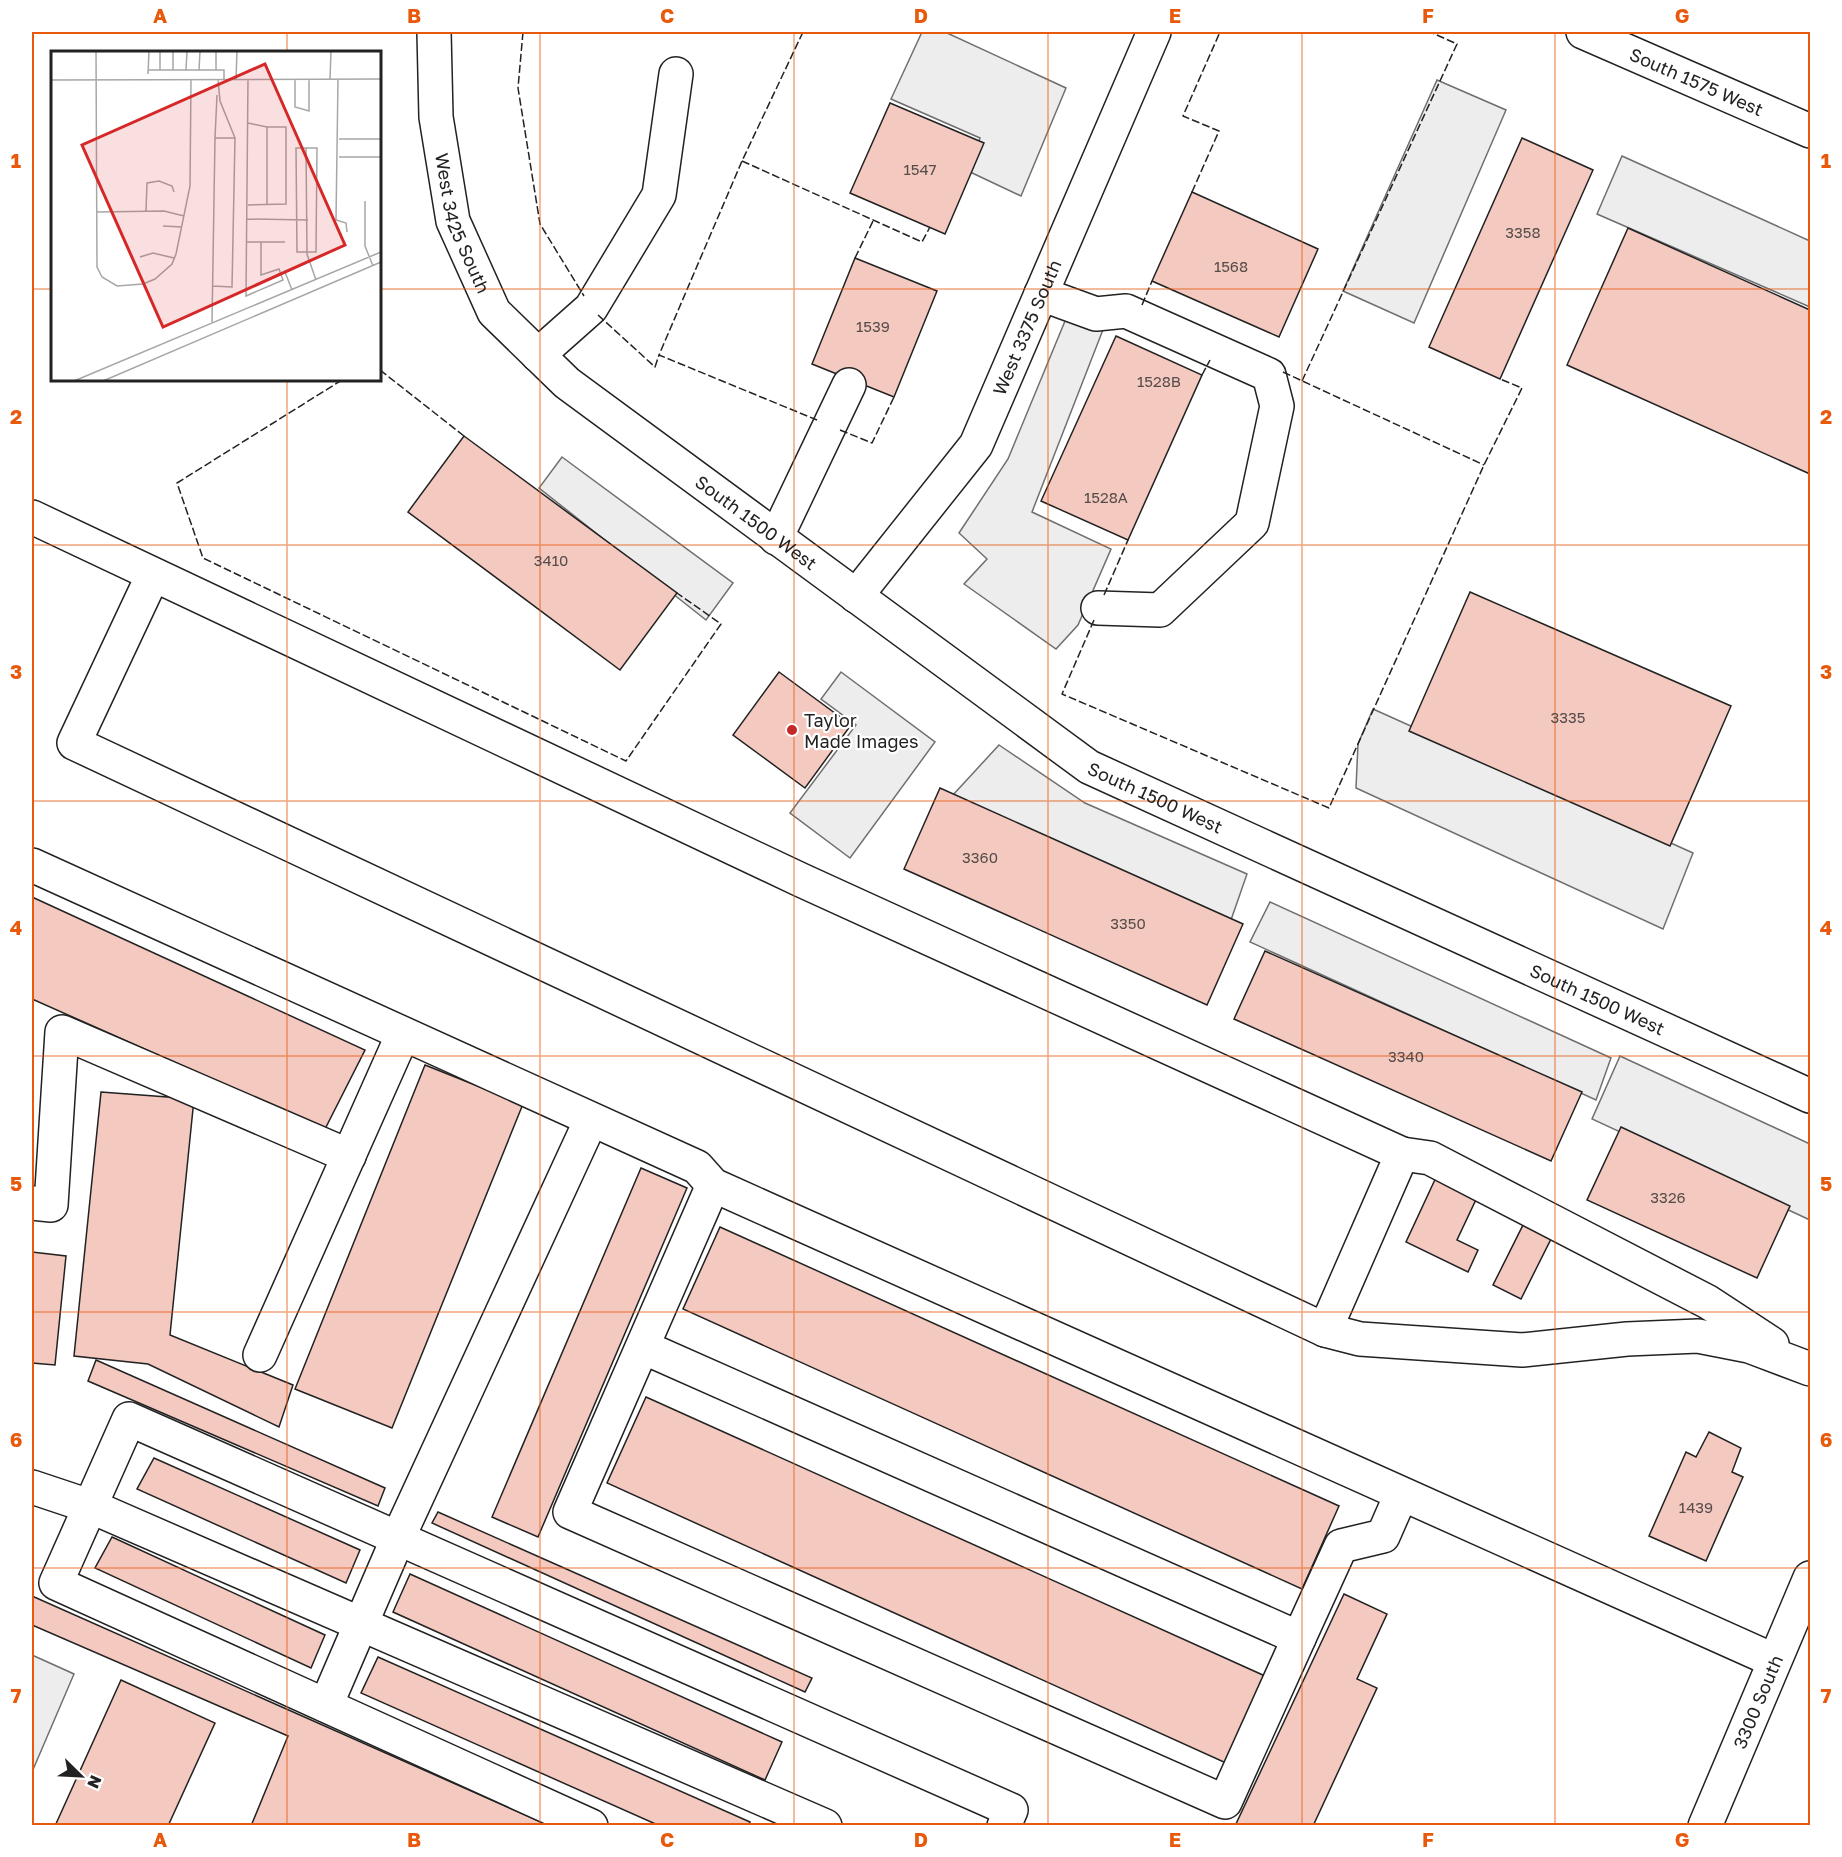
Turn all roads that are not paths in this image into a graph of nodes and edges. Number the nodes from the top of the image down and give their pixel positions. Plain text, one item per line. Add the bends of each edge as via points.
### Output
1 (434, 32) edge
2 (1154, 32) edge
3 (1583, 32) edge
4 (676, 74) dead end
5 (1810, 130) edge
6 (1041, 294) junction
7 (538, 355) junction
8 (567, 383) joint
9 (849, 385) dead end
10 (32, 517) edge
11 (776, 538) junction
12 (153, 574) junction
13 (856, 596) junction
14 (1098, 608) dead end
15 (32, 865) edge
16 (404, 1034) junction
17 (1810, 1096) edge
18 (591, 1120) junction
19 (1402, 1154) junction
20 (349, 1156) junction
21 (713, 1185) junction
22 (32, 1203) edge
23 (1325, 1330) junction
24 (643, 1347) junction
25 (260, 1355) dead end
26 (1810, 1369) edge
27 (32, 1487) edge
28 (1401, 1495) junction
29 (92, 1507) junction
30 (398, 1538) junction
31 (1810, 1578) edge
32 (361, 1624) junction
33 (1299, 1638) junction
34 (1773, 1660) junction
35 (326, 1705) junction
36 (591, 1826) edge
37 (825, 1826) edge
38 (1004, 1826) edge
39 (1705, 1826) edge

1 - 7 street, West 3425 South via 436,117 453,221 494,312
2 - 6 street, West 3375 South
3 - 5 street, South 1575 West
4 - 7 street via 659,195 591,308
6 - 13 street, West 3375 South via 976,445
6 - 14 street via 1096,315 1126,311 1215,349 1269,375 1277,406 1252,523 1160,610
7 - 8 street, West 3425 South
8 - 11 street, South 1500 West
9 - 11 street
10 - 12 street
11 - 13 street, South 1500 West
12 - 19 street via 801,880
12 - 23 street via 74,743
13 - 17 street, South 1500 West via 1089,767
15 - 16 street
16 - 18 street
16 - 20 street
18 - 21 street via 697,1167
18 - 30 street
19 - 23 street
19 - 26 street via 1430,1158 1698,1296
20 - 22 street via 62,1032 51,1205
20 - 25 street
21 - 24 street
21 - 28 street
23 - 26 street via 1371,1340 1522,1350 1698,1336 1749,1346
24 - 33 street
24 - 33 street via 570,1512 1225,1802
27 - 29 street
28 - 33 street via 1383,1536 1341,1546
28 - 34 street
29 - 30 street via 129,1419
29 - 32 street
29 - 35 street via 56,1583
30 - 32 street
30 - 38 street via 1011,1810
31 - 34 street, 3300 South
32 - 35 street
32 - 37 street
34 - 39 street, 3300 South
35 - 36 street

